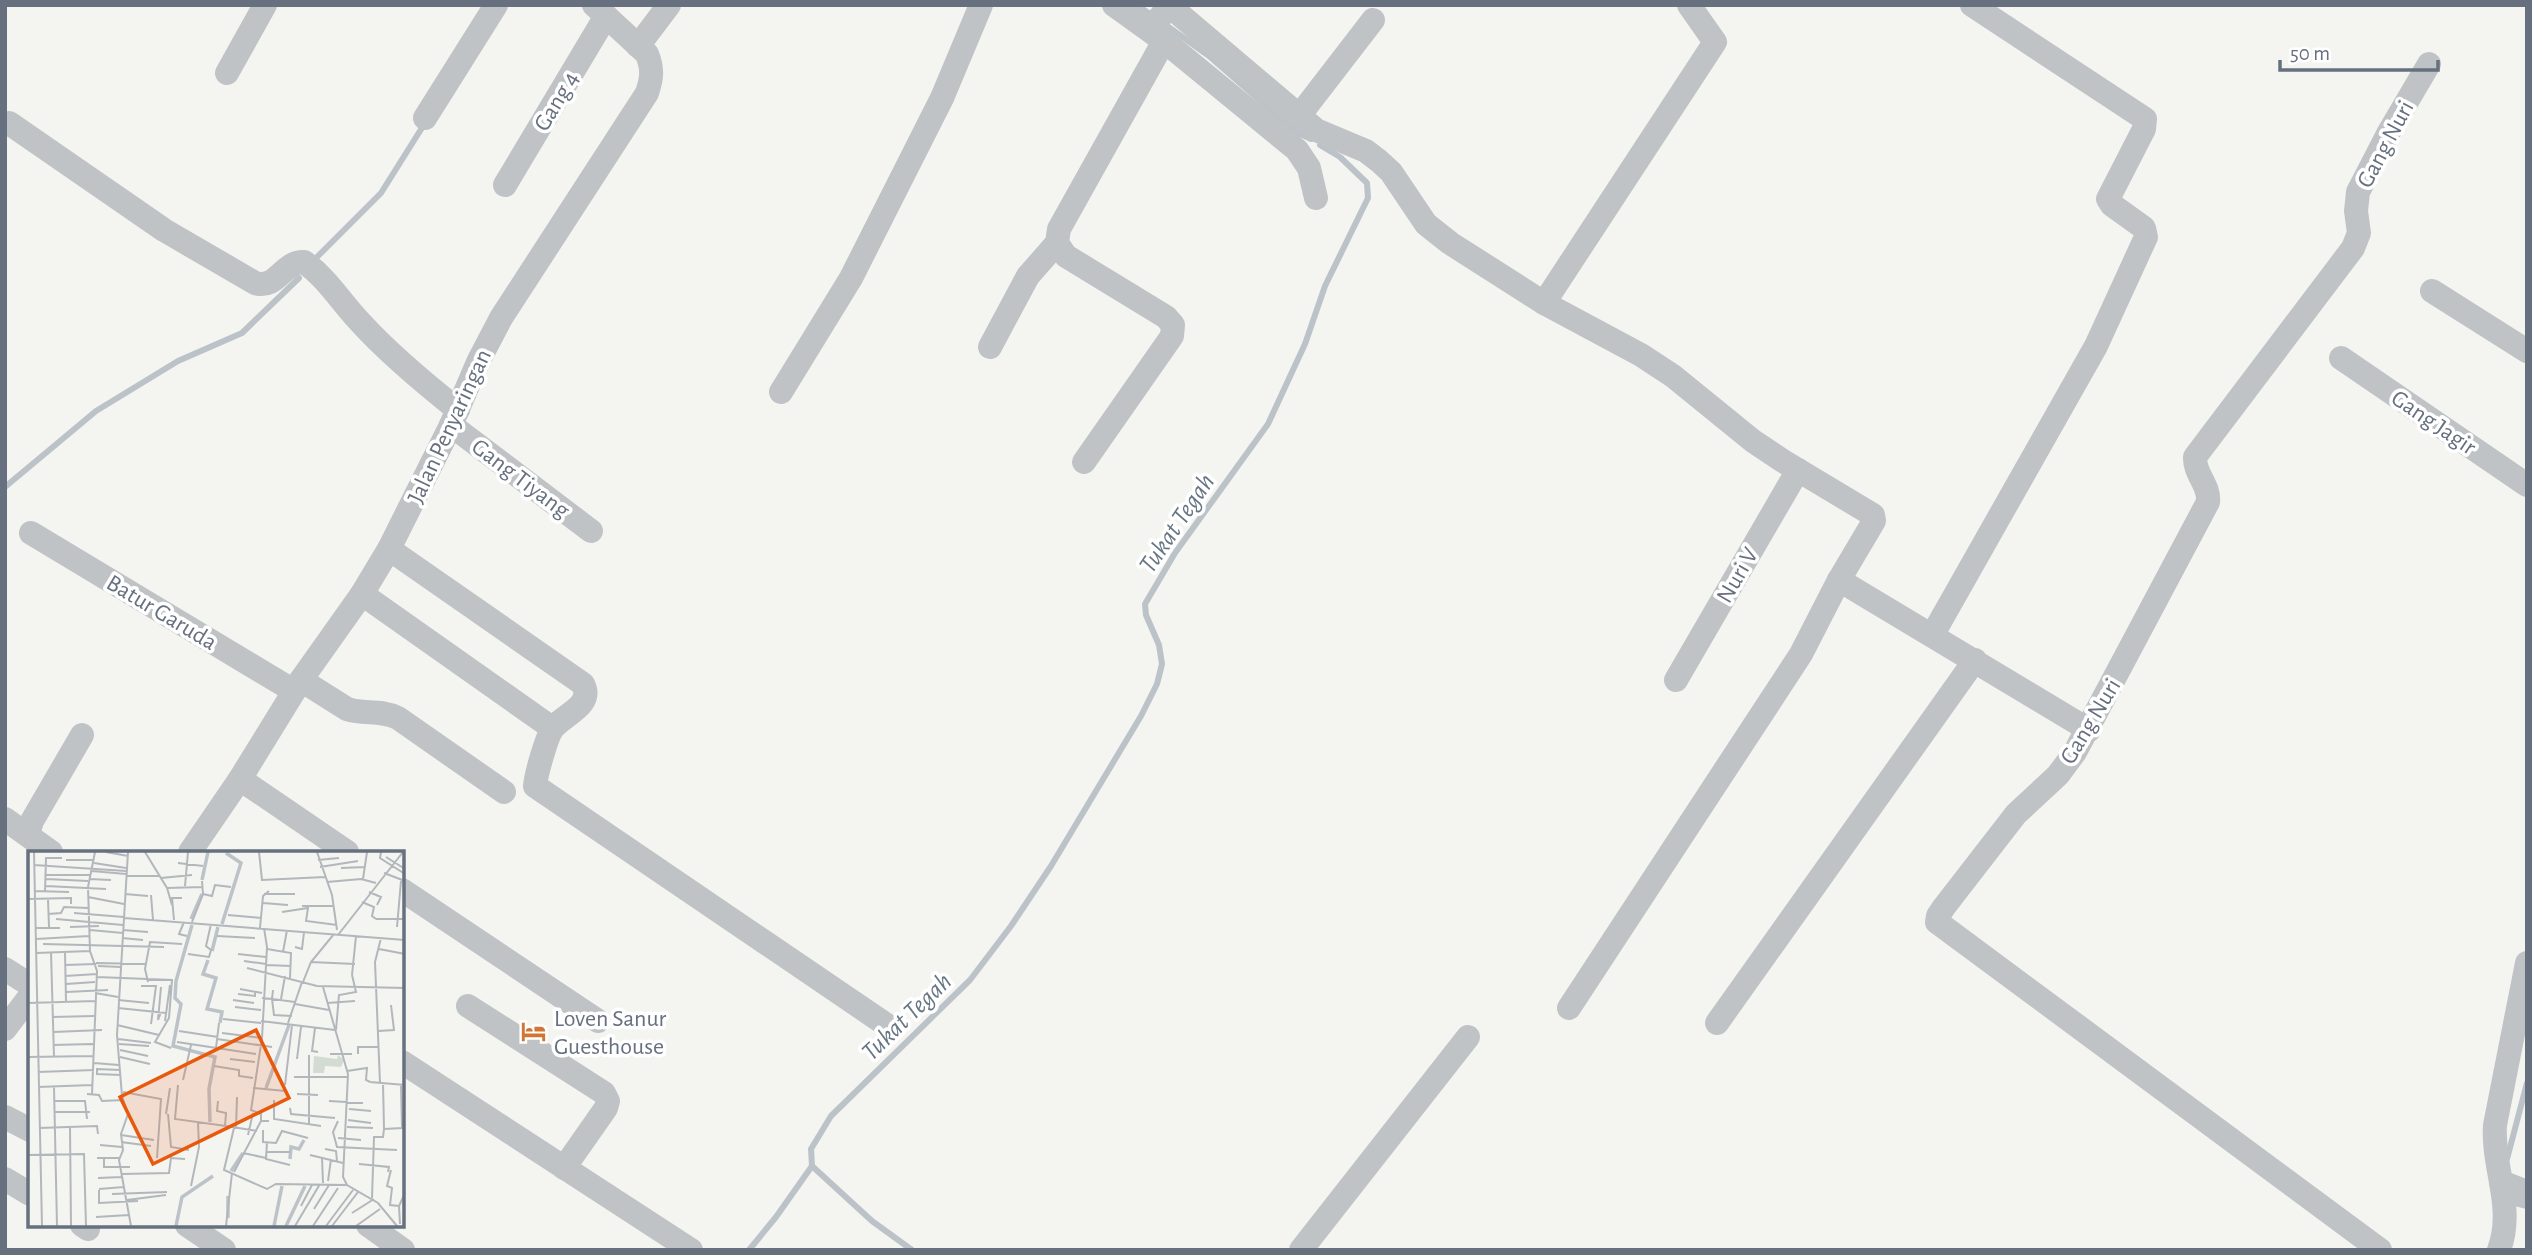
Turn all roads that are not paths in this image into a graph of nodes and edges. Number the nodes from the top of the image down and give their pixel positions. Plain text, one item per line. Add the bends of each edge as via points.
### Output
1 (265, 5) edge
2 (496, 5) edge
3 (669, 5) edge
4 (981, 5) edge
5 (1114, 5) edge
6 (1689, 5) edge
7 (1972, 5) edge
8 (600, 11) edge
9 (1373, 20) dead end
10 (1158, 26) junction
11 (638, 46) junction
12 (2429, 64) dead end
13 (227, 73) dead end
14 (1299, 116) junction
15 (425, 118) dead end
16 (9, 123) dead end
17 (505, 185) dead end
18 (1316, 198) dead end
19 (1057, 243) junction
20 (2432, 290) dead end
21 (1544, 303) junction
22 (990, 347) dead end
23 (2527, 351) edge
24 (2341, 358) dead end
25 (781, 392) dead end
26 (454, 418) junction
27 (1084, 461) dead end
28 (1798, 470) junction
29 (2527, 485) edge
30 (592, 531) dead end
31 (31, 533) dead end
32 (390, 549) junction
33 (1839, 580) junction
34 (362, 594) junction
35 (1933, 635) junction
36 (1975, 660) junction
37 (1676, 680) dead end
38 (297, 685) junction
39 (552, 728) junction
40 (2089, 730) junction
41 (82, 735) dead end
42 (240, 779) junction
43 (504, 792) dead end
44 (5, 820) edge
45 (28, 834) junction
46 (50, 851) edge
47 (191, 851) edge
48 (346, 851) edge
49 (404, 891) edge
50 (2527, 963) edge
51 (5, 969) edge
52 (28, 984) edge
53 (28, 999) edge
54 (468, 1006) dead end
55 (1569, 1008) dead end
56 (598, 1021) dead end
57 (1717, 1023) dead end
58 (888, 1026) dead end
59 (5, 1029) edge
60 (1468, 1037) dead end
61 (404, 1063) edge
62 (5, 1116) edge
63 (28, 1129) edge
64 (564, 1168) junction
65 (5, 1180) edge
66 (2501, 1182) junction
67 (2527, 1192) edge
68 (28, 1193) edge
69 (190, 1227) edge
70 (371, 1227) edge
71 (224, 1250) edge
72 (403, 1250) edge
73 (691, 1250) edge
74 (1301, 1250) edge
75 (2380, 1250) edge
76 (2499, 1250) edge

1 - 13 street
2 - 15 street
3 - 11 street
4 - 25 street via 942,98 851,278
5 - 10 street
6 - 21 street via 1714,42
7 - 35 street via 2145,120 2108,199 2144,228 2146,237 2096,346
8 - 11 street, Jalan Penyaringan
8 - 17 street, Gang 4
9 - 14 street
10 - 14 street via 1168,7 1172,8
10 - 18 street via 1297,150 1309,168
10 - 19 street via 1059,229
11 - 26 street, Jalan Penyaringan via 652,65 647,93 501,318
12 - 40 street, Gang Nuri via 2358,192 2359,233 2353,248 2195,457 2208,502
14 - 21 street via 1316,130 1379,160 1426,224
16 - 26 street, Gang Tiyang via 164,230 255,283 270,284 290,264 304,262 315,269 361,324
19 - 22 street via 1028,276
19 - 27 street via 1066,256 1173,325 1172,336
20 - 23 street
21 - 28 street via 1673,376
24 - 29 street, Gang Jagir
26 - 30 street, Gang Tiyang
26 - 32 street, Jalan Penyaringan
28 - 33 street via 1873,514 1869,532
28 - 37 street, Nuri V
31 - 38 street, Batur Garuda
32 - 34 street, Jalan Penyaringan
32 - 39 street via 583,684 586,693 581,706
33 - 35 street
33 - 55 street via 1801,654
34 - 38 street, Jalan Penyaringan
34 - 39 street
35 - 36 street
36 - 40 street
36 - 57 street
38 - 42 street, Jalan Penyaringan
38 - 43 street, Batur Garuda via 355,712 384,712 397,718
39 - 58 street via 535,786
40 - 75 street, Gang Nuri via 2058,775 1994,842 1938,916 1938,924
41 - 45 street
42 - 47 street, Jalan Penyaringan
42 - 48 street
44 - 45 street
45 - 46 street
49 - 56 street
50 - 66 street via 2495,1125 2493,1144
51 - 52 street
53 - 59 street
54 - 64 street via 604,1093 606,1108
60 - 74 street
61 - 64 street
62 - 63 street
64 - 73 street
65 - 68 street
66 - 67 street
66 - 76 street via 2506,1204
69 - 71 street
70 - 72 street

